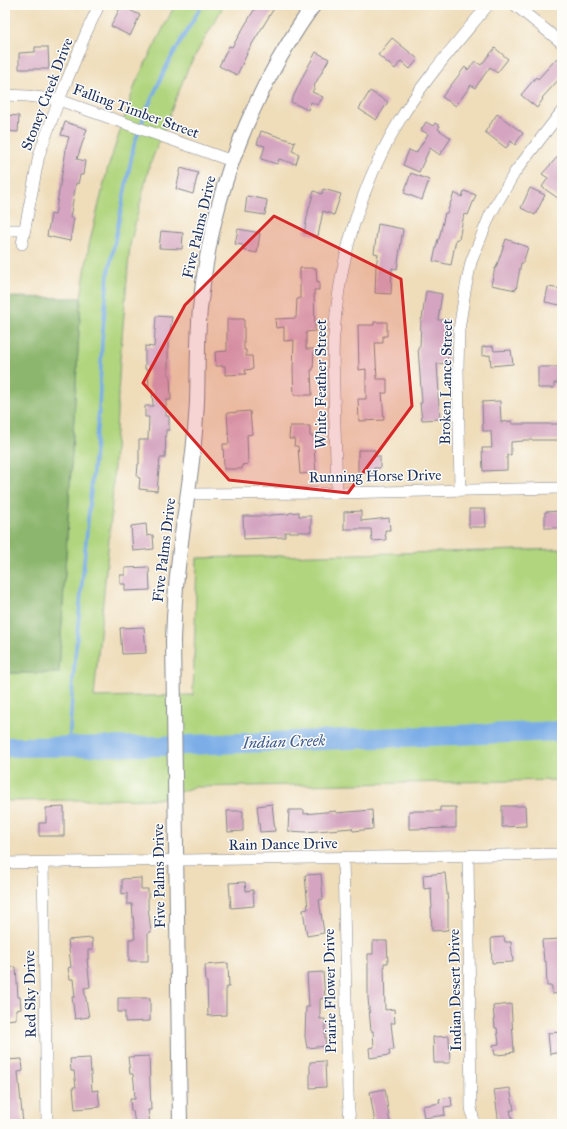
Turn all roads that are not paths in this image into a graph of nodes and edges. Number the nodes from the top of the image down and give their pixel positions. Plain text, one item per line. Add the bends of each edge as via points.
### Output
1 (99, 5) edge
2 (314, 5) edge
3 (488, 5) edge
4 (515, 5) edge
5 (562, 43) edge
6 (5, 95) edge
7 (59, 100) junction
8 (562, 111) edge
9 (232, 161) junction
10 (5, 230) edge
11 (24, 230) junction
12 (22, 244) dead end
13 (562, 488) edge
14 (460, 490) junction
15 (336, 493) junction
16 (188, 494) junction
17 (562, 854) edge
18 (468, 855) junction
19 (343, 857) junction
20 (176, 861) junction
21 (5, 863) edge
22 (43, 863) junction
23 (47, 1124) edge
24 (180, 1124) edge
25 (350, 1124) edge
26 (474, 1124) edge

1 - 7 street, Stoney Creek Drive
2 - 9 street, Five Palms Drive via 267,81
3 - 15 street, White Feather Street via 428,79 398,123 377,162 358,213 341,275 333,337
4 - 5 street
6 - 7 street, Falling Timber Street
7 - 9 street, Falling Timber Street
7 - 11 street, Stoney Creek Drive via 39,156
8 - 14 street, Broken Lance Street via 514,172 490,215 471,262 459,330
9 - 16 street, Five Palms Drive via 213,226 205,266 198,330 197,403
10 - 11 street
11 - 12 street, Stoney Creek Drive
13 - 14 street, Running Horse Drive
14 - 15 street, Running Horse Drive
15 - 16 street, Running Horse Drive
16 - 20 street, Five Palms Drive via 174,602
17 - 18 street, Rain Dance Drive
18 - 19 street, Rain Dance Drive
18 - 26 street, Indian Desert Drive via 471,1106
19 - 20 street, Rain Dance Drive
19 - 25 street, Prairie Flower Drive
20 - 22 street, Rain Dance Drive
20 - 24 street, Five Palms Drive
21 - 22 street, Rain Dance Drive
22 - 23 street, Red Sky Drive

